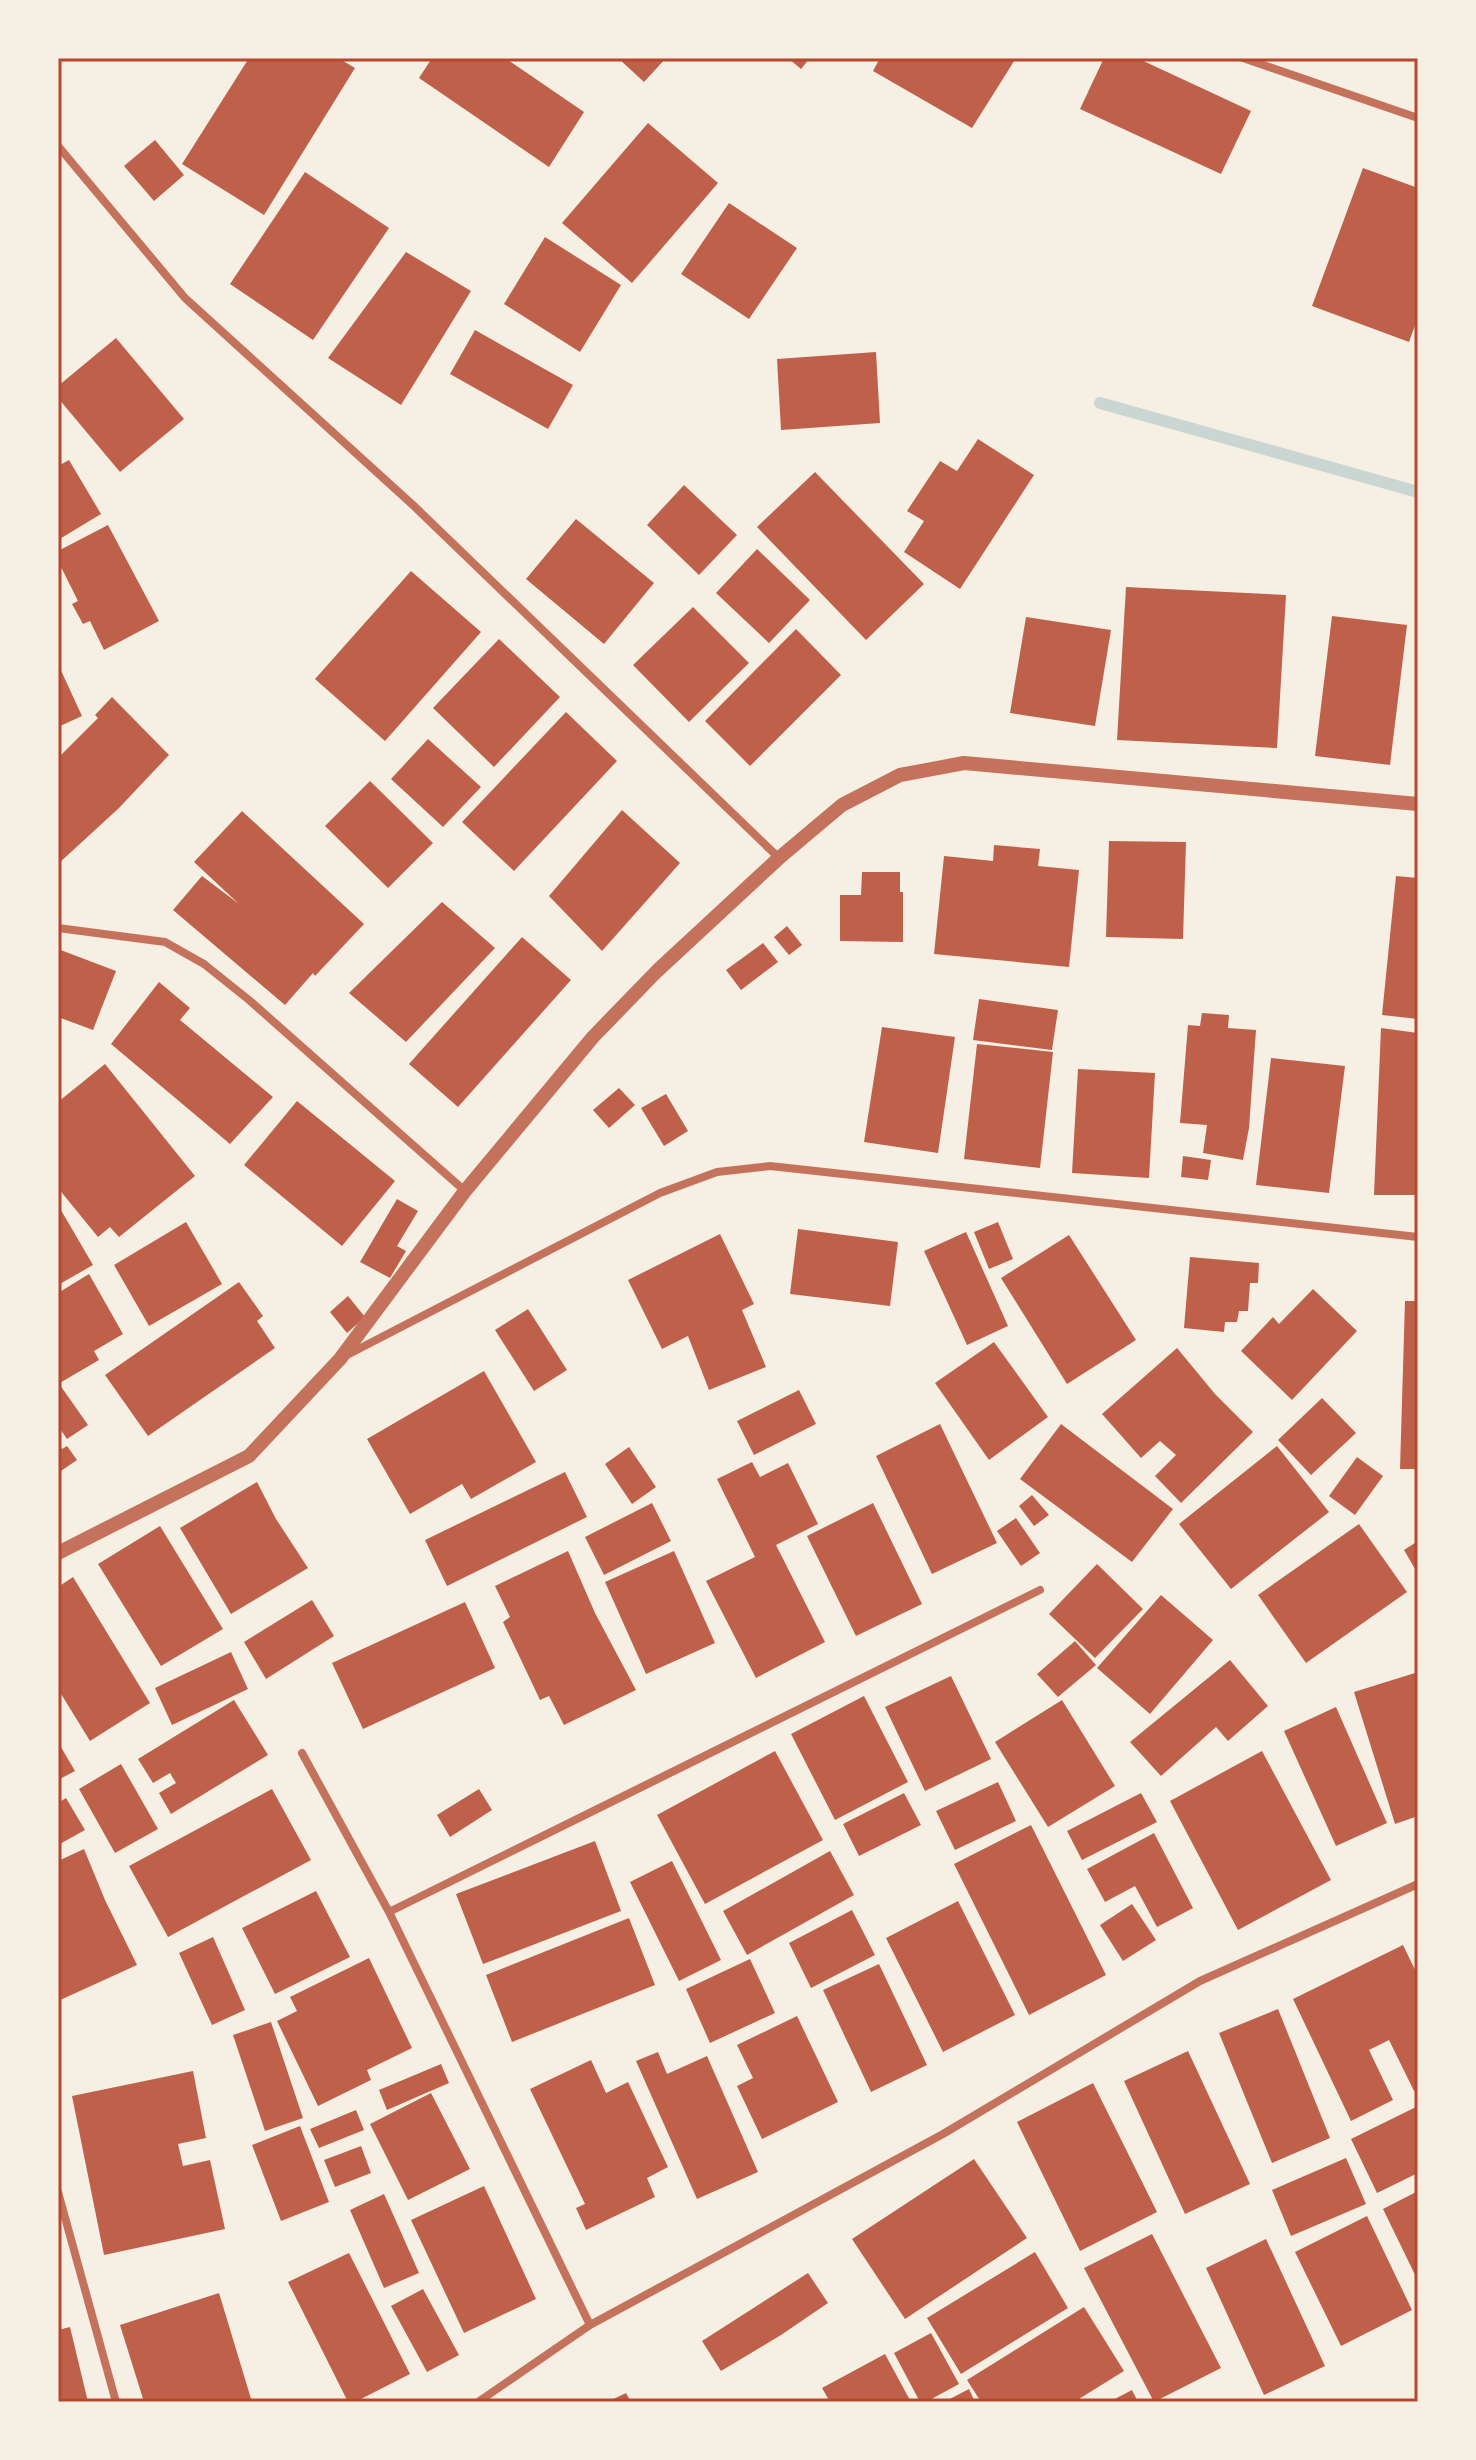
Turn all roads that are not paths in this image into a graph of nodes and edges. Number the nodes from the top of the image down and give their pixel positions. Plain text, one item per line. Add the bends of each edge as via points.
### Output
1 (1243, 58) edge
2 (1418, 118) edge
3 (58, 146) edge
4 (1418, 804) edge
5 (779, 858) junction
6 (58, 928) edge
7 (465, 1191) junction
8 (1418, 1237) edge
9 (340, 1359) junction
10 (58, 1553) edge
11 (1040, 1590) dead end
12 (302, 1753) dead end
13 (1418, 1884) edge
14 (389, 1912) junction
15 (58, 2192) edge
16 (590, 2325) junction
17 (116, 2402) edge
18 (478, 2402) edge

1 - 2 street
3 - 5 street via 185,298 414,506
4 - 5 street via 964,763 900,775 853,799
5 - 7 street via 593,1037
6 - 7 street via 165,942 204,964
7 - 9 street
8 - 9 street via 757,1167 717,1172 660,1193
9 - 10 street via 249,1456
11 - 14 street
12 - 14 street
13 - 16 street via 1200,1981 943,2134
14 - 16 street
15 - 17 street
16 - 18 street

